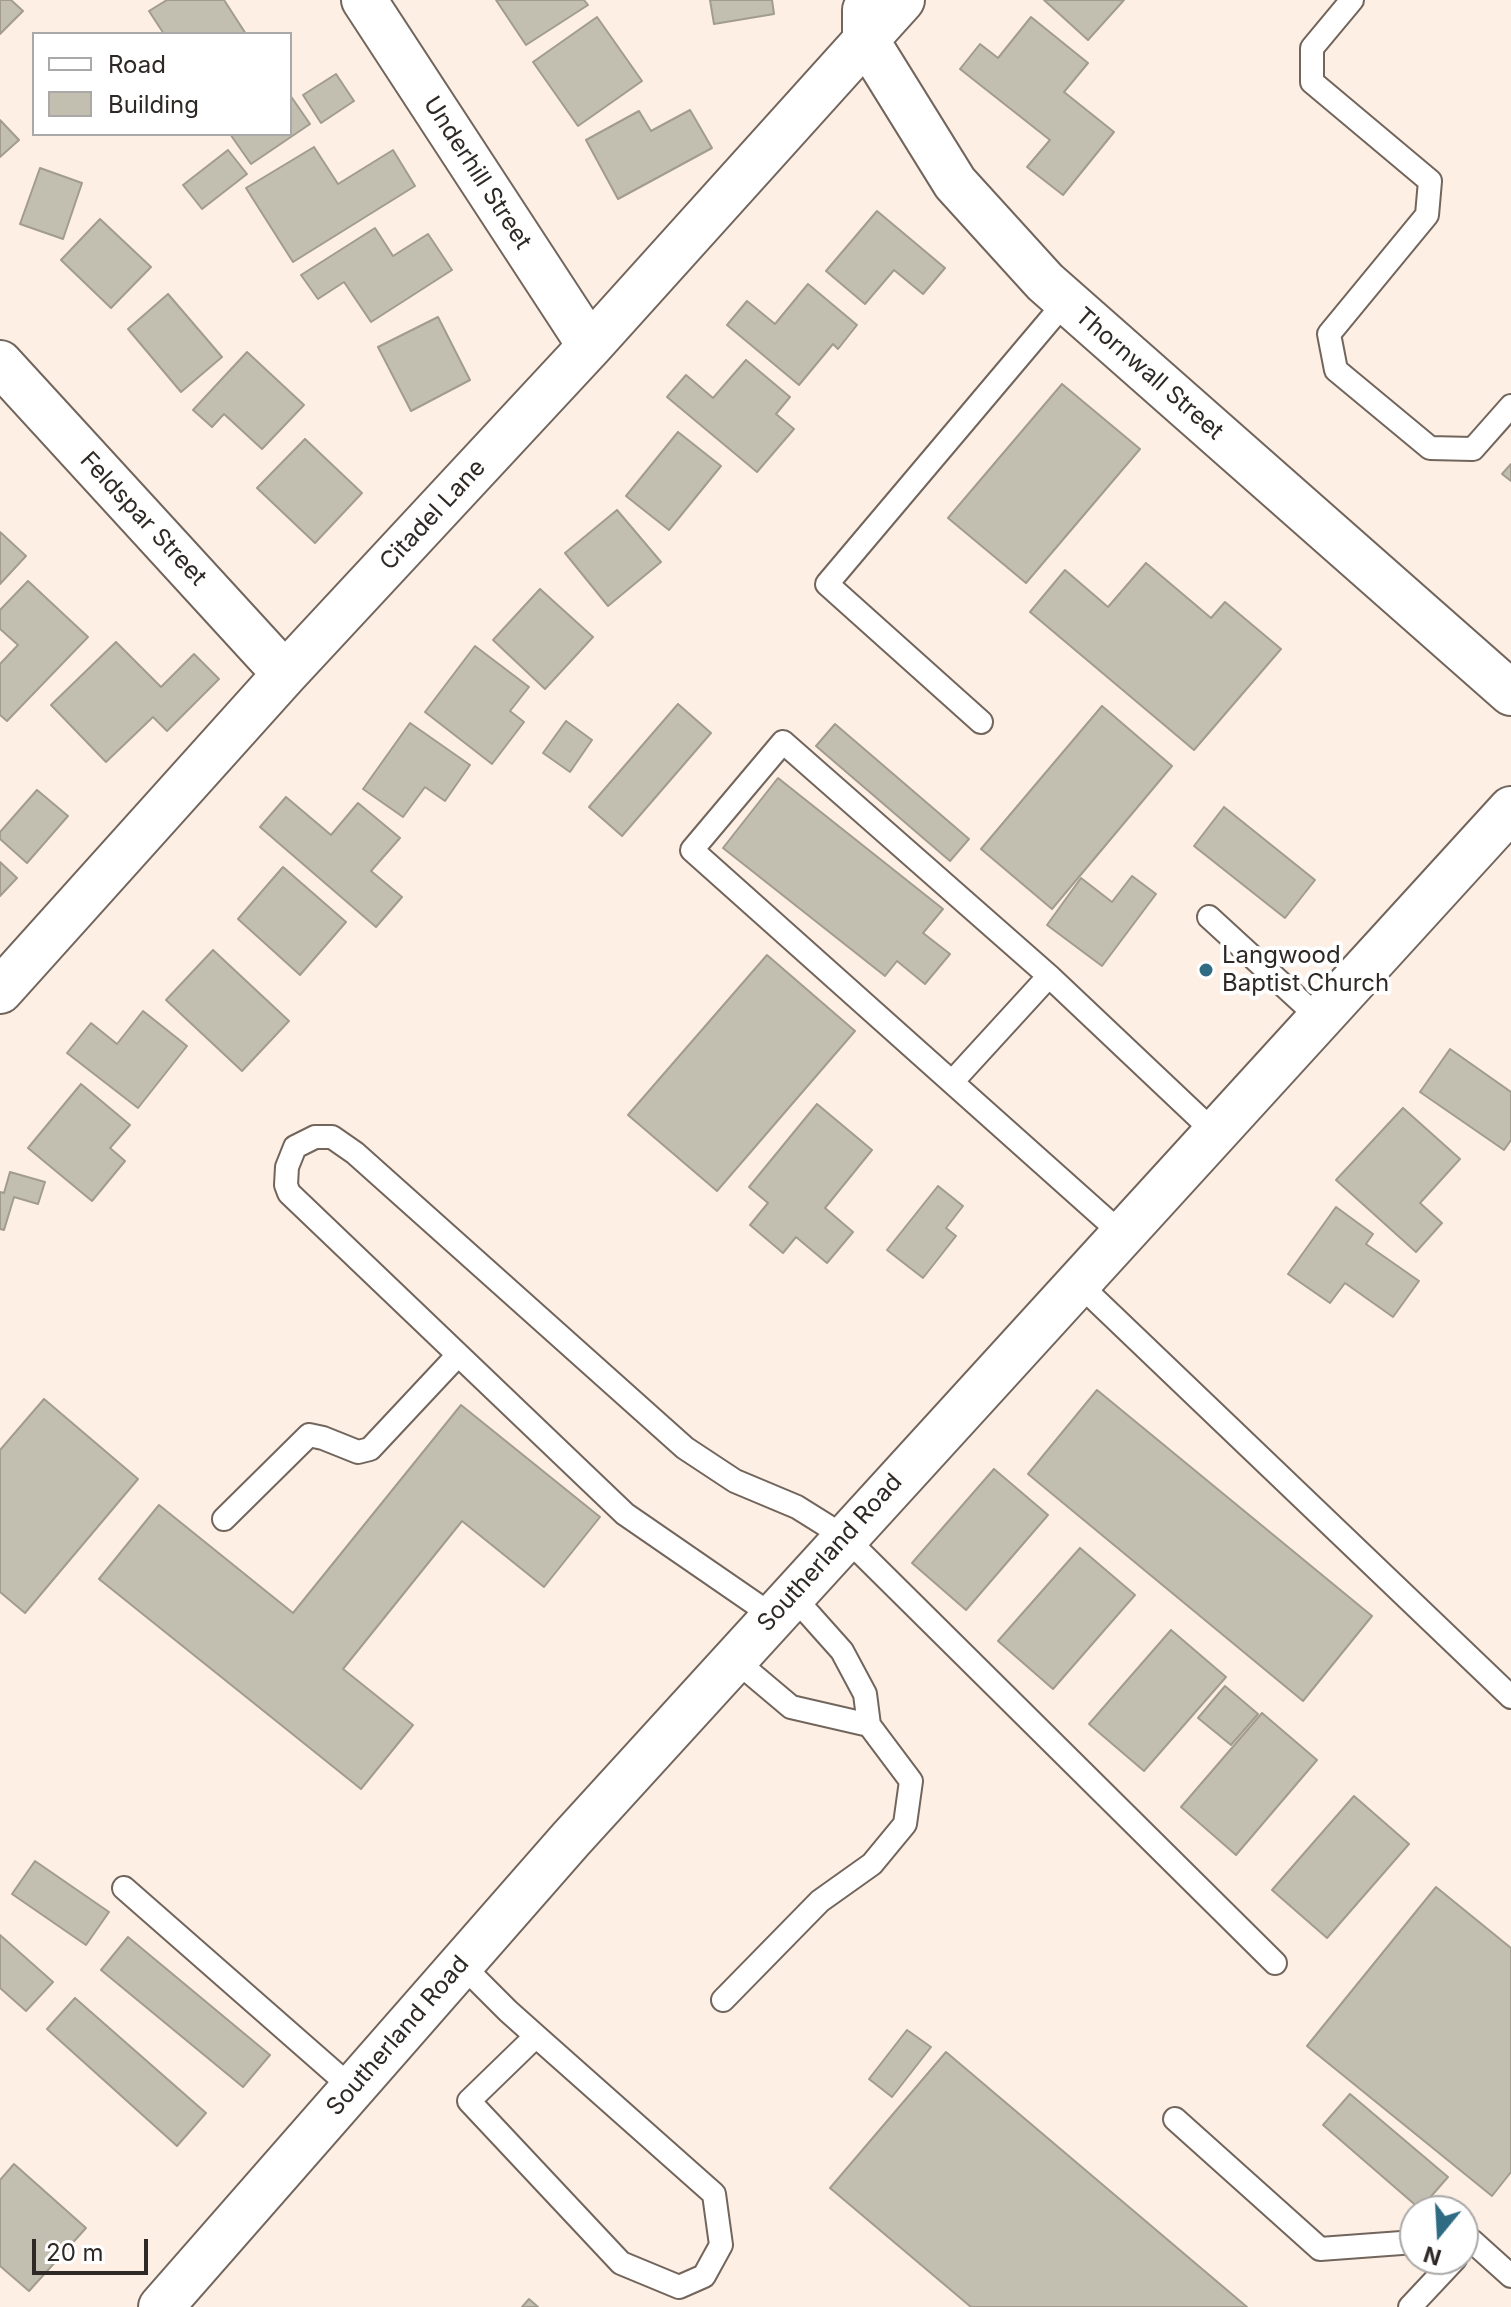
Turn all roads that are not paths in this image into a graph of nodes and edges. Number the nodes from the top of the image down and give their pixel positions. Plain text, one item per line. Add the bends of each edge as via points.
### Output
1 (364, 0) edge
2 (902, 0) edge
3 (1352, 0) edge
4 (865, 19) edge
5 (1066, 301) junction
6 (590, 346) junction
7 (0, 363) edge
8 (1511, 406) edge
9 (285, 674) junction
10 (1511, 693) edge
11 (981, 722) dead end
12 (1511, 809) edge
13 (1209, 917) dead end
14 (1049, 976) junction
15 (0, 991) edge
16 (1319, 1018) junction
17 (952, 1082) junction
18 (1214, 1132) junction
19 (1122, 1234) junction
20 (1078, 1283) junction
21 (458, 1355) junction
22 (224, 1519) dead end
23 (845, 1537) junction
24 (782, 1606) junction
25 (734, 1659) junction
26 (1511, 1697) edge
27 (869, 1725) junction
28 (124, 1888) dead end
29 (1275, 1963) dead end
30 (461, 1964) junction
31 (723, 2000) dead end
32 (536, 2036) junction
33 (352, 2088) junction
34 (1175, 2119) dead end
35 (1399, 2243) edge
36 (1479, 2253) edge
37 (1440, 2275) edge
38 (1511, 2276) edge
39 (161, 2307) edge
40 (1410, 2307) edge

1 - 6 street, Underhill Street
2 - 4 street, Citadel Lane
3 - 8 lane via 1312,48 1312,82 1430,181 1427,215 1329,334 1336,370 1430,448 1473,449
4 - 5 street, Thornwall Street via 955,183
4 - 6 street, Citadel Lane
5 - 10 street, Thornwall Street
5 - 11 lane via 827,584
6 - 9 street, Citadel Lane
7 - 9 street, Feldspar Street
9 - 15 street, Citadel Lane
12 - 16 street, Southerland Road
13 - 16 lane
14 - 17 lane
14 - 17 lane via 783,742 692,850
14 - 18 lane
16 - 18 street, Southerland Road
17 - 19 lane
18 - 19 street, Southerland Road
19 - 20 street, Southerland Road
20 - 23 street, Southerland Road
20 - 26 lane
21 - 22 lane via 370,1449 358,1452 309,1435
21 - 23 lane via 289,1193 287,1167 295,1147 315,1137 332,1137 355,1153 685,1448 735,1481 797,1507
21 - 24 lane via 625,1514
23 - 24 street, Southerland Road
23 - 29 lane
24 - 25 street, Southerland Road
24 - 27 lane via 842,1651 865,1694
25 - 27 lane via 791,1707
25 - 30 street, Southerland Road
27 - 31 lane via 911,1781 905,1824 872,1864 820,1901
28 - 33 lane
30 - 32 lane
30 - 33 street, Southerland Road
32 - 32 lane via 714,2194 721,2245 704,2276 679,2287 621,2263 469,2101
33 - 39 street, Southerland Road
34 - 35 lane via 1320,2249
36 - 38 lane
37 - 40 lane

